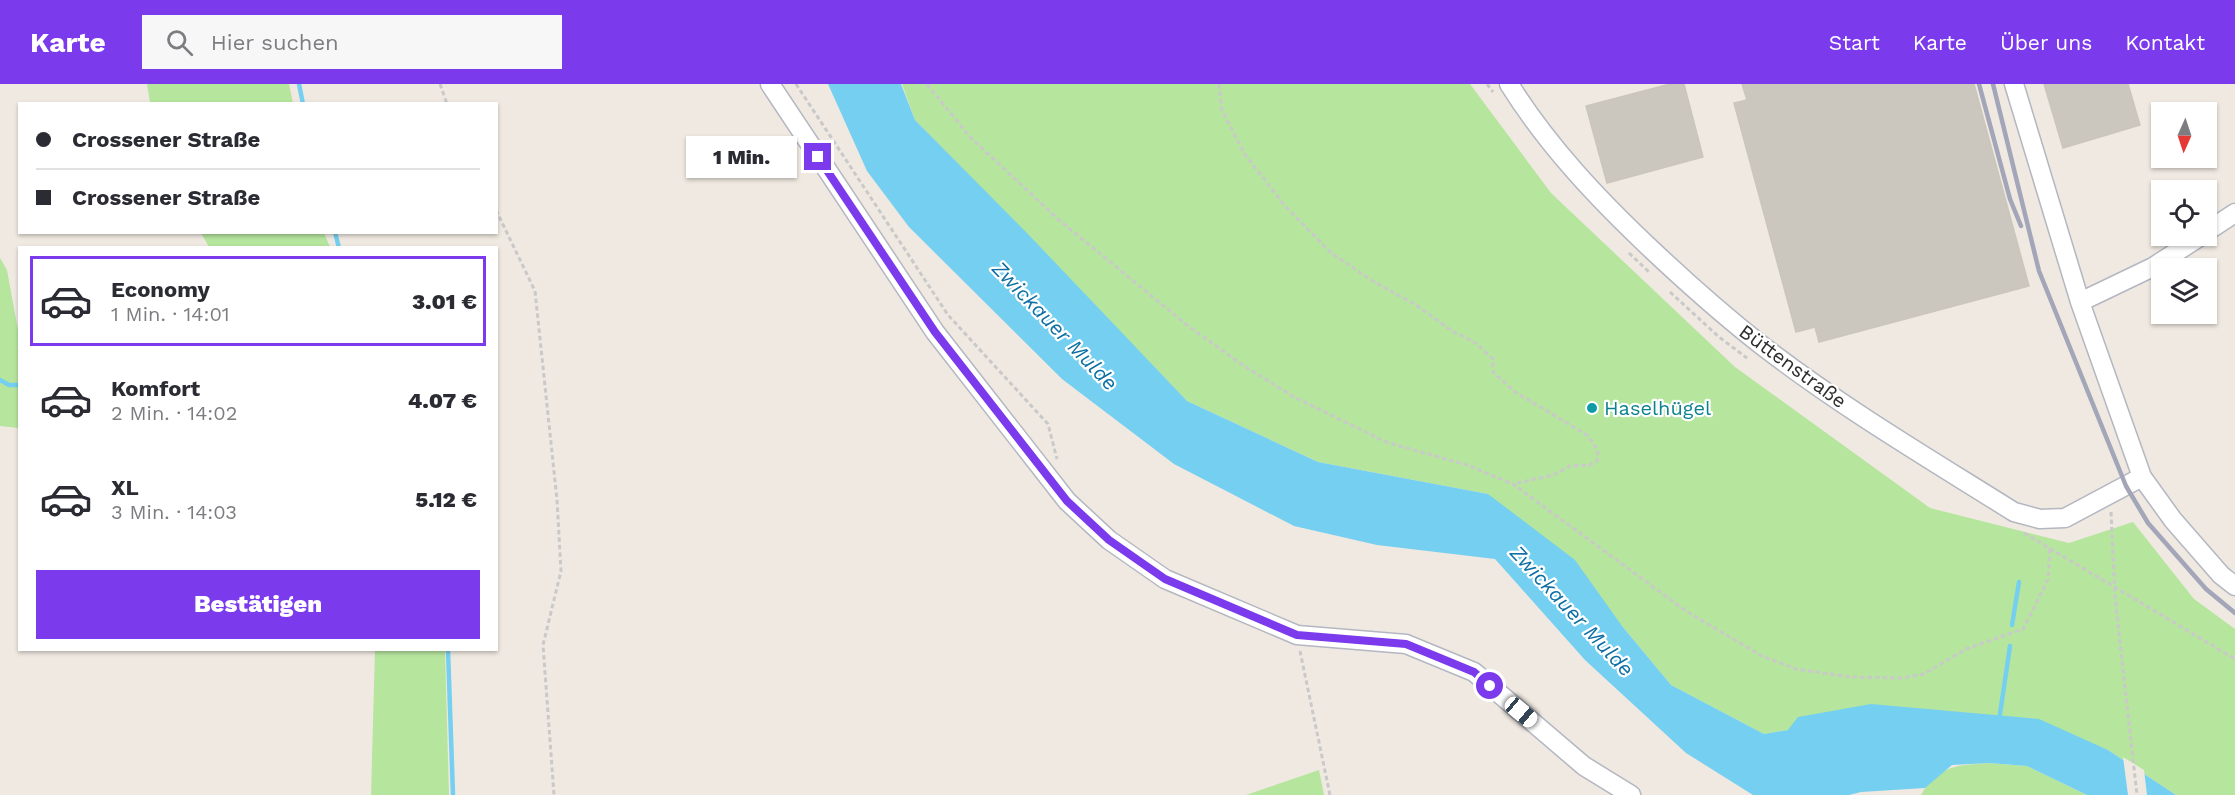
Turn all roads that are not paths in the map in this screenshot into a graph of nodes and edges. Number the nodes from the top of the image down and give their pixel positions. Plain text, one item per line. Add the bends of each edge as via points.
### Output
1 (770, 84) edge
2 (1509, 84) edge
3 (2014, 84) edge
4 (2235, 213) edge
5 (2217, 225) edge
6 (2185, 246) edge
7 (2080, 302) junction
8 (2142, 477) junction
9 (2235, 586) edge
10 (1631, 795) edge

1 - 10 street via 935,332 1067,501 1109,540 1165,579 1297,635 1406,644 1474,672 1584,766
2 - 8 street, Büttenstraße via 1536,126 1600,201 1695,290 1761,345 1870,421 2014,512 2040,519 2065,518
3 - 7 street
4 - 5 street
6 - 7 street
7 - 8 street
8 - 9 street via 2180,528

